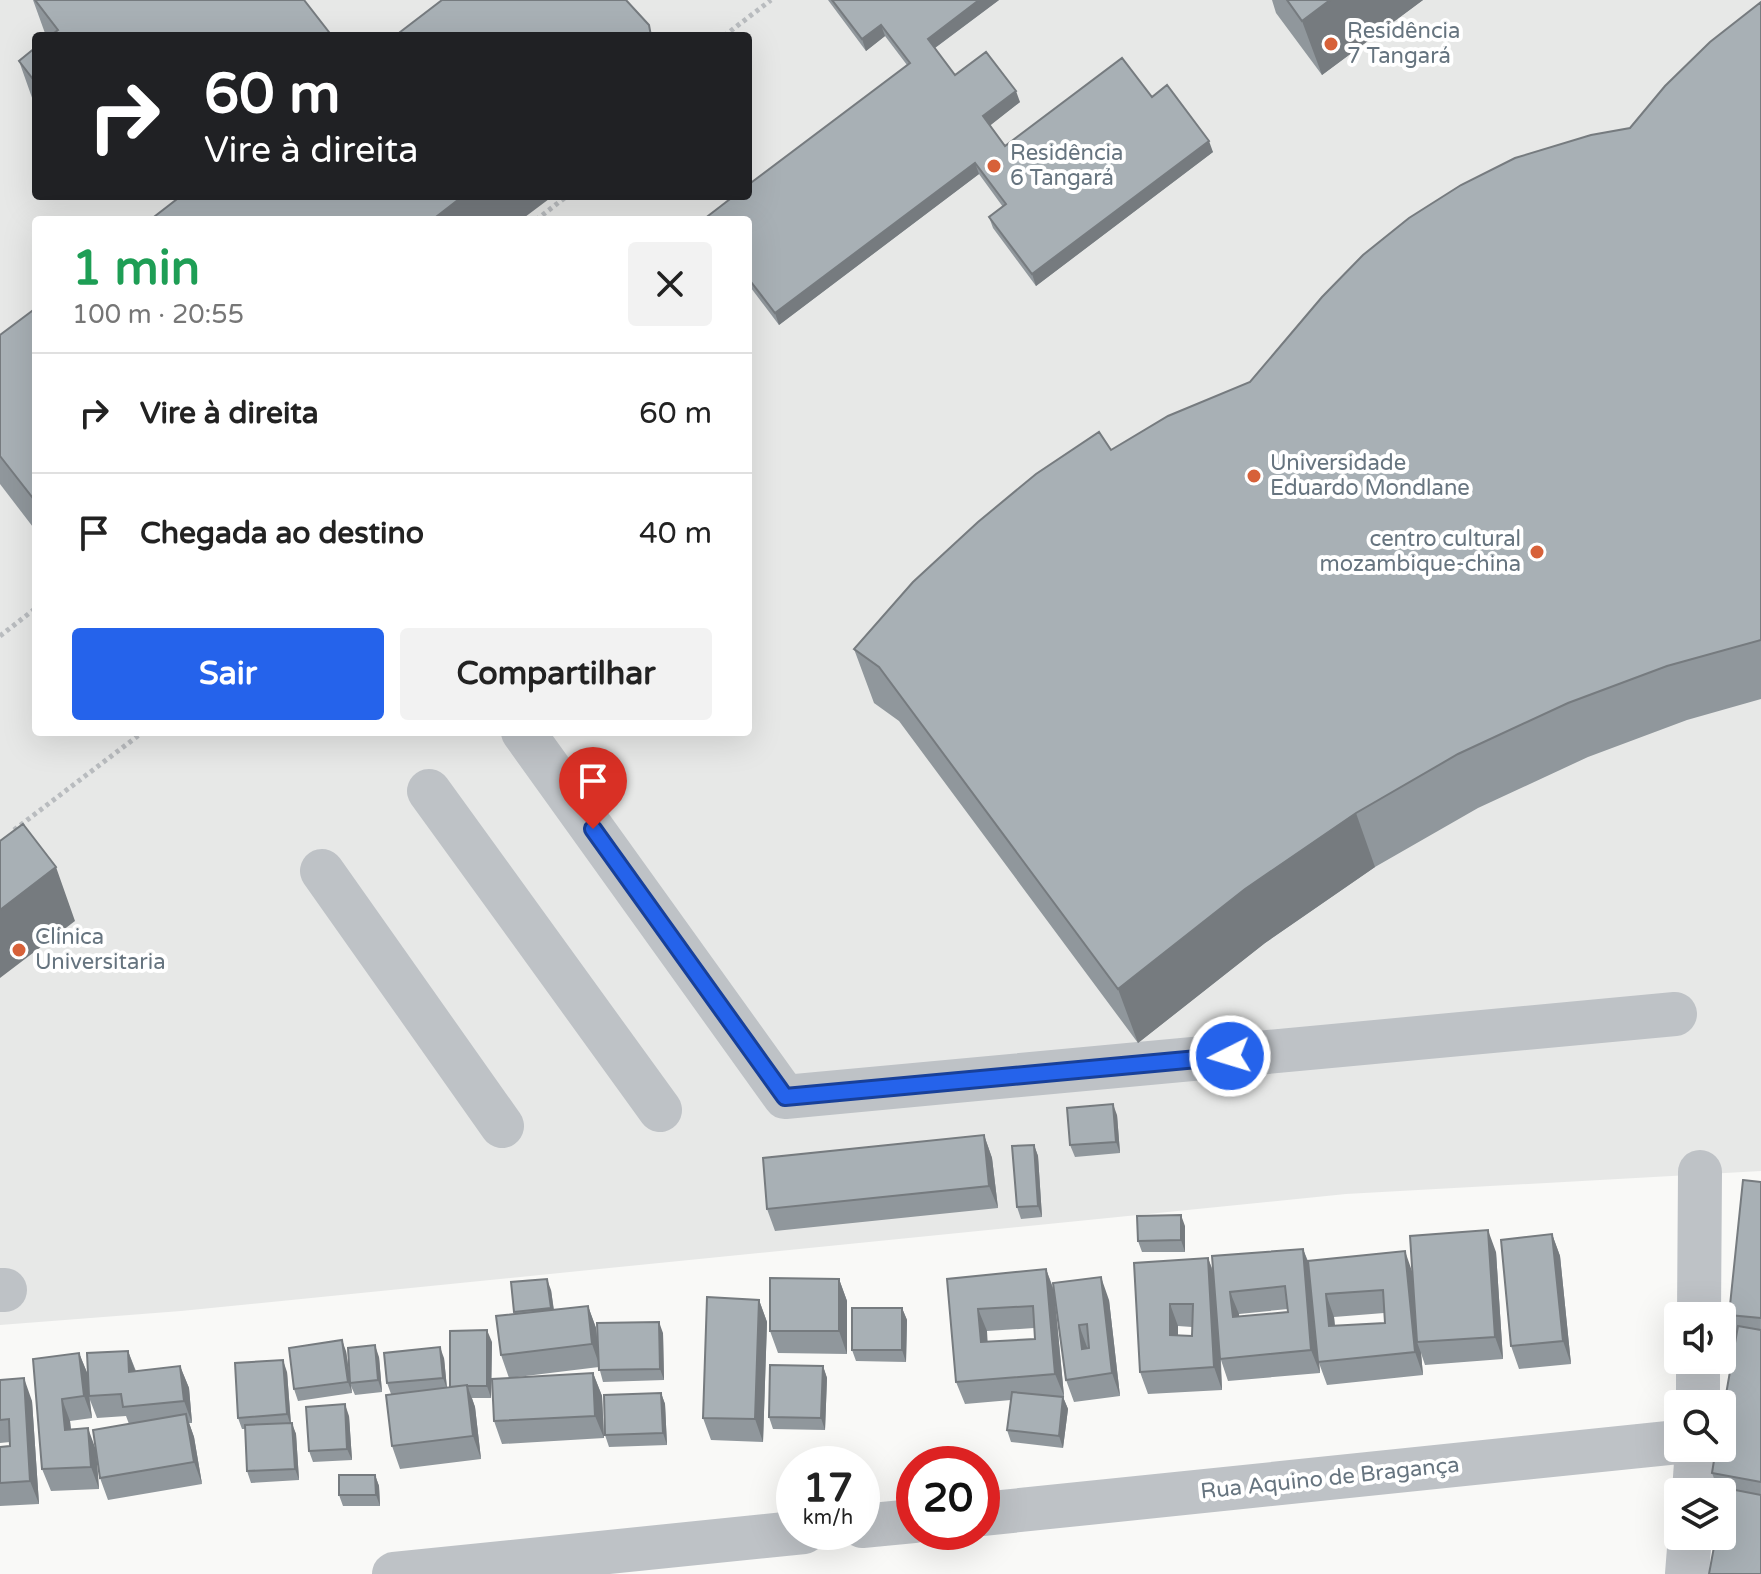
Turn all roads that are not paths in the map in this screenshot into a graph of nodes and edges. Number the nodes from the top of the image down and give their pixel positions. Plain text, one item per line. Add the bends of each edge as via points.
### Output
1 (526, 736) edge
2 (429, 791) dead end
3 (322, 871) dead end
4 (1675, 1014) dead end
5 (660, 1110) dead end
6 (502, 1126) dead end
7 (1700, 1172) dead end
8 (1699, 1302) edge
9 (1664, 1443) edge
10 (1000, 1512) edge
11 (776, 1535) edge
12 (1689, 1550) edge
13 (394, 1574) edge
14 (1687, 1574) edge

1 - 4 street via 785,1097
2 - 5 street
3 - 6 street
7 - 8 street
9 - 10 street, Rua Aquino de Bragança
11 - 13 street
12 - 14 street

